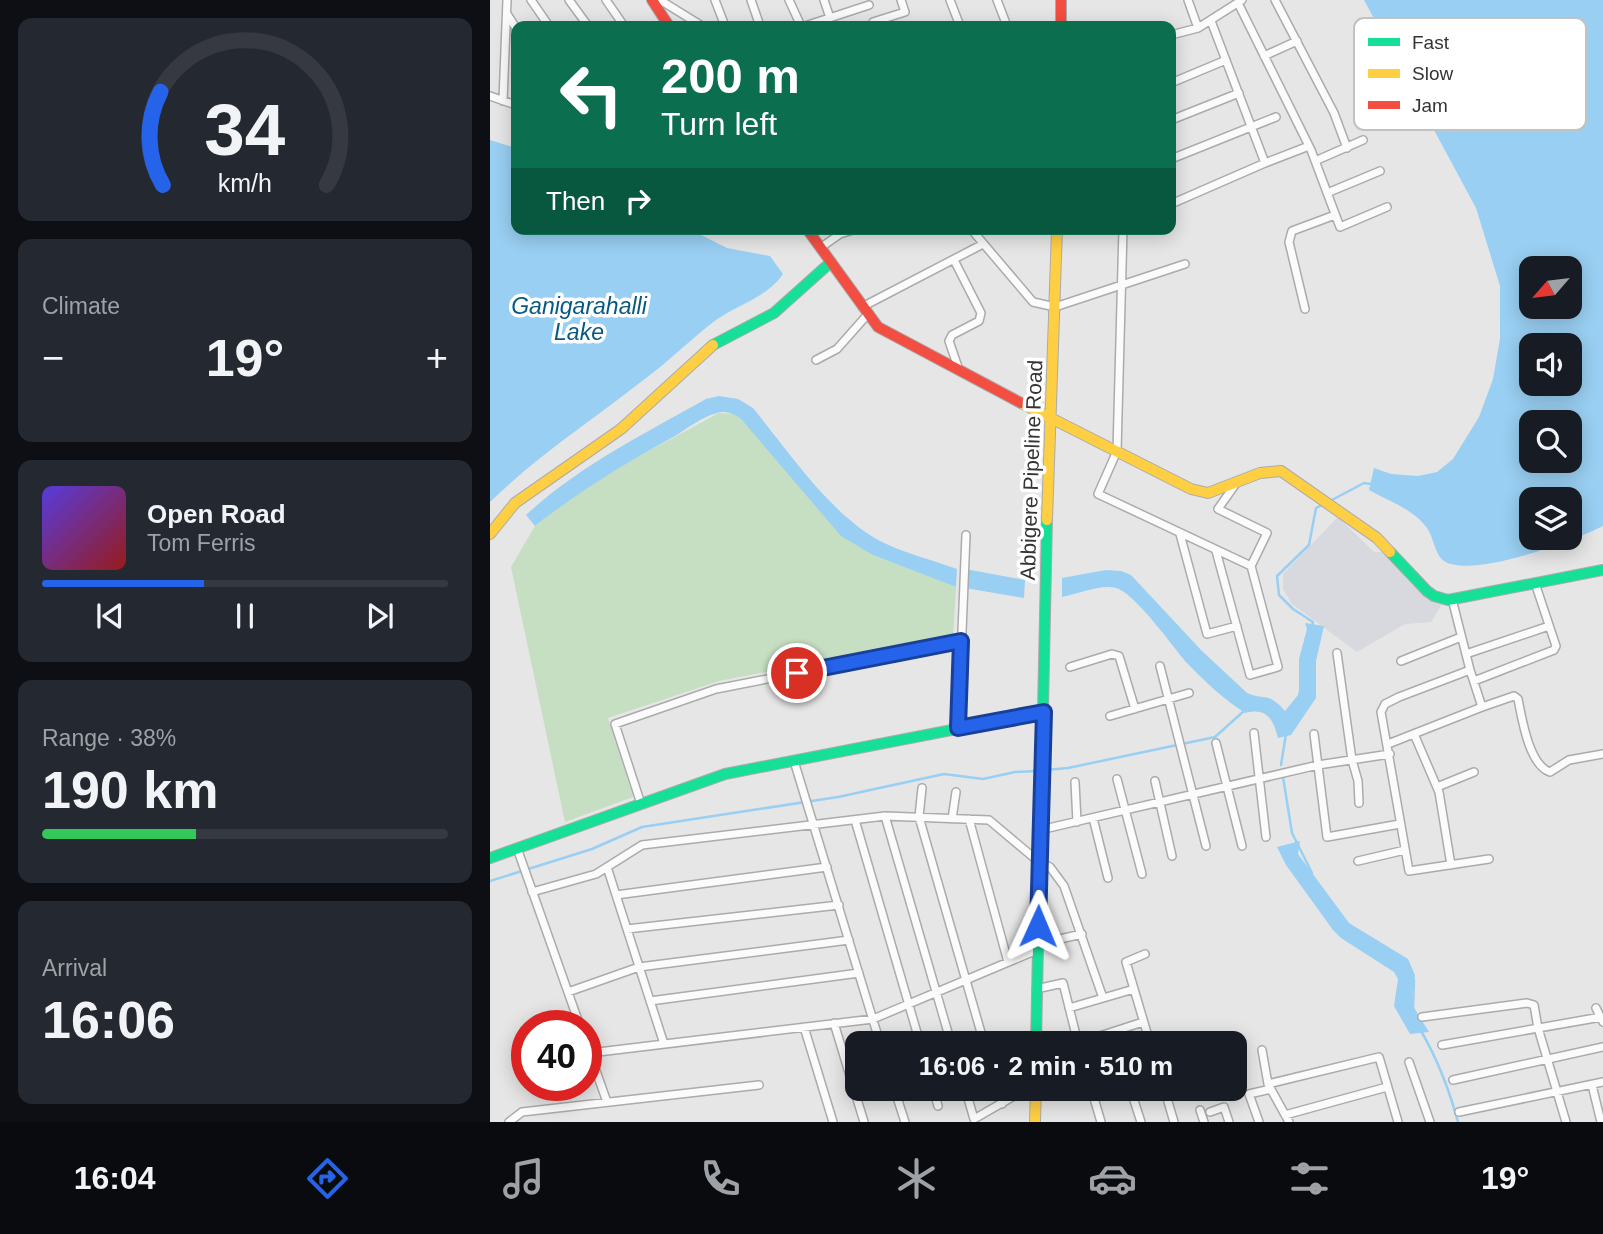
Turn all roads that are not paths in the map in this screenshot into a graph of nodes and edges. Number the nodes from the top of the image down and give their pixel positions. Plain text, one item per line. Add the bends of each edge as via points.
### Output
1 (507, 0) edge
2 (531, 0) edge
3 (569, 0) edge
4 (606, 0) edge
5 (652, 0) edge
6 (660, 0) edge
7 (715, 0) edge
8 (751, 0) edge
9 (789, 0) edge
10 (824, 0) edge
11 (901, 0) edge
12 (950, 0) edge
13 (998, 0) edge
14 (1061, 0) edge
15 (1188, 0) edge
16 (1225, 0) edge
17 (1275, 0) edge
18 (1240, 1) edge
19 (868, 2) edge
20 (1228, 9) junction
21 (506, 13) junction
22 (688, 17) junction
23 (830, 18) junction
24 (511, 21) edge
25 (546, 21) edge
26 (584, 21) edge
27 (621, 21) edge
28 (665, 21) edge
29 (690, 21) edge
30 (694, 21) edge
31 (724, 21) edge
32 (758, 21) edge
33 (800, 21) edge
34 (820, 21) edge
35 (872, 21) edge
36 (881, 21) edge
37 (958, 21) edge
38 (1005, 21) edge
39 (1061, 21) edge
40 (1211, 21) junction
41 (1198, 28) junction
42 (1176, 34) edge
43 (1297, 41) junction
44 (1264, 56) junction
45 (1226, 60) junction
46 (1176, 80) edge
47 (1240, 93) junction
48 (490, 96) edge
49 (503, 101) junction
50 (511, 104) edge
51 (1276, 117) dead end
52 (1176, 118) edge
53 (1251, 128) junction
54 (1363, 140) dead end
55 (1309, 146) junction
56 (1347, 148) junction
57 (1176, 157) edge
58 (1315, 161) junction
59 (1265, 163) junction
60 (1380, 171) dead end
61 (1327, 193) junction
62 (1176, 202) edge
63 (1387, 207) dead end
64 (1335, 215) junction
65 (811, 235) edge
66 (839, 235) edge
67 (976, 235) edge
68 (1057, 235) edge
69 (1123, 235) edge
70 (983, 244) junction
71 (820, 248) junction
72 (954, 260) junction
73 (831, 262) junction
74 (1185, 264) dead end
75 (1121, 285) junction
76 (1055, 307) junction
77 (1305, 309) dead end
78 (865, 311) junction
79 (816, 360) dead end
80 (960, 371) junction
81 (1052, 420) junction
82 (1117, 451) junction
83 (1237, 482) junction
84 (490, 534) edge
85 (1180, 534) junction
86 (966, 535) dead end
87 (1216, 551) junction
88 (1251, 566) junction
89 (1603, 570) edge
90 (1535, 583) junction
91 (1452, 599) junction
92 (1237, 626) junction
93 (1549, 626) junction
94 (1461, 637) junction
95 (961, 641) junction
96 (1337, 653) dead end
97 (1466, 653) junction
98 (1401, 661) dead end
99 (1160, 666) dead end
100 (1070, 667) dead end
101 (1470, 670) junction
102 (1474, 681) junction
103 (1189, 693) dead end
104 (1168, 701) junction
105 (1482, 707) junction
106 (1135, 709) junction
107 (1044, 712) junction
108 (1110, 716) dead end
109 (958, 728) junction
110 (1254, 733) dead end
111 (1314, 734) dead end
112 (1414, 734) junction
113 (1216, 743) dead end
114 (1388, 744) junction
115 (1390, 754) junction
116 (1603, 754) edge
117 (1352, 760) junction
118 (794, 761) junction
119 (1318, 765) junction
120 (1474, 772) dead end
121 (1117, 779) dead end
122 (1259, 780) junction
123 (1155, 781) dead end
124 (1075, 782) dead end
125 (1226, 785) junction
126 (1437, 787) junction
127 (922, 788) dead end
128 (956, 792) dead end
129 (1193, 794) junction
130 (1160, 802) junction
131 (1359, 803) dead end
132 (642, 804) junction
133 (1125, 810) junction
134 (885, 816) junction
135 (919, 817) junction
136 (952, 818) junction
137 (1093, 818) junction
138 (969, 819) junction
139 (855, 820) junction
140 (1077, 822) junction
141 (814, 824) junction
142 (1400, 824) junction
143 (1040, 830) junction
144 (1266, 837) dead end
145 (1206, 846) dead end
146 (1242, 846) dead end
147 (517, 848) junction
148 (1405, 850) junction
149 (1172, 856) dead end
150 (490, 858) edge
151 (1489, 859) dead end
152 (1358, 861) dead end
153 (1039, 862) junction
154 (1451, 865) junction
155 (607, 867) junction
156 (827, 867) junction
157 (1142, 874) dead end
158 (1108, 877) dead end
159 (533, 892) junction
160 (616, 895) junction
161 (839, 905) junction
162 (627, 929) junction
163 (1082, 934) junction
164 (849, 940) junction
165 (1038, 947) junction
166 (1145, 954) dead end
167 (1009, 962) junction
168 (639, 967) junction
169 (859, 973) junction
170 (966, 980) junction
171 (1036, 989) junction
172 (1134, 989) junction
173 (568, 992) junction
174 (936, 992) junction
175 (1103, 998) junction
176 (650, 1001) junction
177 (908, 1003) junction
178 (1069, 1008) junction
179 (1596, 1008) dead end
180 (574, 1010) edge
181 (1422, 1017) dead end
182 (873, 1018) junction
183 (1602, 1019) edge
184 (1143, 1022) junction
185 (835, 1023) junction
186 (804, 1027) junction
187 (1538, 1028) junction
188 (877, 1031) edge
189 (916, 1031) edge
190 (947, 1031) edge
191 (981, 1031) edge
192 (1036, 1031) edge
193 (1075, 1031) edge
194 (1115, 1031) edge
195 (1146, 1031) edge
196 (664, 1044) junction
197 (1442, 1045) dead end
198 (1603, 1047) edge
199 (1262, 1050) dead end
200 (602, 1052) edge
201 (1548, 1059) junction
202 (1409, 1062) dead end
203 (1453, 1080) dead end
204 (1603, 1082) edge
205 (1592, 1084) junction
206 (759, 1085) dead end
207 (1269, 1086) junction
208 (1387, 1087) junction
209 (602, 1088) edge
210 (1559, 1092) junction
211 (898, 1101) edge
212 (937, 1101) edge
213 (967, 1101) edge
214 (1001, 1101) edge
215 (1007, 1101) edge
216 (1036, 1101) edge
217 (1095, 1101) edge
218 (1134, 1101) edge
219 (1168, 1101) edge
220 (607, 1102) junction
221 (1002, 1104) junction
222 (938, 1106) dead end
223 (1200, 1110) dead end
224 (1210, 1112) dead end
225 (1459, 1112) dead end
226 (1287, 1118) edge
227 (971, 1121) edge
228 (509, 1122) edge
229 (832, 1122) edge
230 (864, 1122) edge
231 (905, 1122) edge
232 (1035, 1122) edge
233 (1101, 1122) edge
234 (1141, 1122) edge
235 (1174, 1122) edge
236 (1204, 1122) edge
237 (1229, 1122) edge
238 (1259, 1122) edge
239 (1398, 1122) edge
240 (1430, 1122) edge
241 (1566, 1122) edge
242 (1601, 1122) edge

1 - 21 street
2 - 25 street
3 - 26 street
4 - 27 street
5 - 28 street
6 - 22 street
7 - 31 street
8 - 32 street
9 - 33 street
10 - 23 street
11 - 36 street via 905,12
12 - 37 street
13 - 38 street
14 - 39 street
15 - 41 street
16 - 20 street
17 - 43 street
18 - 20 street
18 - 44 street
19 - 23 street
19 - 35 street
20 - 40 street
21 - 24 street
21 - 49 street
22 - 29 street
22 - 30 street
23 - 34 street
40 - 41 street
40 - 45 street
41 - 42 street
43 - 44 street
43 - 56 street
44 - 55 street
45 - 46 street
45 - 47 street
47 - 52 street
47 - 53 street
48 - 49 street
49 - 50 street
51 - 53 street
53 - 57 street
53 - 59 street
54 - 56 street
55 - 58 street
55 - 59 street
56 - 58 street
58 - 61 street
59 - 62 street
60 - 61 street
61 - 64 street
63 - 64 street via 1339,227
64 - 77 street via 1290,235
65 - 71 street
66 - 71 street
67 - 70 street
68 - 76 street, Abbigere Pipeline Road
69 - 75 street
70 - 72 street
70 - 76 street via 1033,302
71 - 73 street
72 - 78 street
72 - 80 street via 981,313 979,321 952,335
73 - 78 street
73 - 84 street via 774,313 711,346 621,429 515,503
74 - 75 street
75 - 76 street
75 - 82 street
76 - 81 street, Abbigere Pipeline Road
78 - 79 street via 837,349
78 - 80 street via 878,327
80 - 81 street
81 - 82 street
81 - 107 street, Abbigere Pipeline Road
82 - 83 street via 1200,492
82 - 85 street via 1098,494
83 - 88 street via 1218,509 1267,533
83 - 91 street via 1281,471 1377,538 1427,591
85 - 87 street
85 - 92 street via 1207,634
86 - 95 street
87 - 88 street
87 - 92 street
88 - 92 street via 1278,667 1250,675
89 - 90 street
90 - 91 street
90 - 93 street
91 - 94 street
93 - 97 street
93 - 102 street via 1556,646 1550,654
94 - 97 street
94 - 98 street
95 - 109 street
95 - 132 street via 716,689 615,724
96 - 117 street
97 - 101 street
99 - 104 street
100 - 106 street via 1119,656
101 - 102 street
101 - 114 street via 1385,704 1381,712
102 - 105 street
103 - 104 street
104 - 106 street
104 - 129 street
105 - 112 street
105 - 116 street via 1514,696 1518,699 1531,749 1543,770 1550,772 1569,760
106 - 108 street
107 - 109 street
107 - 143 street, Abbigere Pipeline Road
109 - 118 street
110 - 122 street
111 - 119 street
112 - 114 street
112 - 126 street
113 - 125 street
114 - 115 street
115 - 117 street
115 - 142 street
117 - 119 street
117 - 131 street
118 - 132 street via 725,774
118 - 141 street
119 - 122 street
119 - 142 street via 1327,837
120 - 126 street
121 - 133 street
122 - 125 street
122 - 144 street
123 - 130 street
124 - 140 street
125 - 129 street
125 - 146 street
126 - 154 street
127 - 135 street
128 - 136 street
129 - 130 street
129 - 145 street
130 - 133 street
130 - 149 street
132 - 147 street
133 - 137 street
133 - 157 street
134 - 135 street
134 - 139 street
134 - 174 street
135 - 136 street
135 - 170 street
136 - 138 street
137 - 140 street
137 - 158 street
138 - 153 street via 989,820
138 - 167 street
139 - 141 street
139 - 177 street
140 - 143 street
141 - 155 street via 642,845
141 - 156 street
142 - 148 street
143 - 153 street, Abbigere Pipeline Road
147 - 150 street
147 - 159 street
148 - 152 street
148 - 154 street via 1409,871
151 - 154 street
153 - 163 street via 1058,874
153 - 165 street, Abbigere Pipeline Road
155 - 159 street
155 - 160 street
156 - 160 street
156 - 161 street
159 - 173 street
160 - 162 street
161 - 162 street
161 - 164 street
162 - 168 street
163 - 165 street
163 - 175 street
164 - 168 street
164 - 169 street
165 - 167 street
165 - 171 street, Abbigere Pipeline Road
166 - 172 street via 1126,962
167 - 170 street
168 - 173 street
168 - 176 street
169 - 176 street
169 - 182 street
170 - 174 street
170 - 191 street
171 - 178 street via 1063,983
171 - 192 street, Abbigere Pipeline Road
172 - 175 street
172 - 184 street
173 - 180 street
174 - 177 street
174 - 190 street
175 - 178 street
176 - 196 street
177 - 182 street
177 - 189 street
178 - 193 street
179 - 183 street
181 - 187 street via 1531,1003
182 - 185 street
182 - 188 street
183 - 187 street
184 - 194 street
184 - 195 street
185 - 186 street
185 - 230 street
186 - 196 street
186 - 229 street
187 - 197 street
187 - 201 street
196 - 200 street
198 - 201 street
199 - 207 street
201 - 203 street
201 - 210 street
202 - 240 street
204 - 205 street
205 - 210 street
205 - 242 street
206 - 220 street
207 - 208 street via 1380,1057
207 - 226 street
207 - 238 street via 1249,1094
208 - 226 street
208 - 239 street
209 - 220 street
210 - 225 street
210 - 241 street
211 - 231 street
212 - 222 street
213 - 227 street
214 - 221 street
215 - 221 street
216 - 232 street
217 - 233 street
218 - 234 street
219 - 235 street
220 - 228 street via 522,1112
221 - 227 street
223 - 236 street
224 - 237 street via 1224,1107

